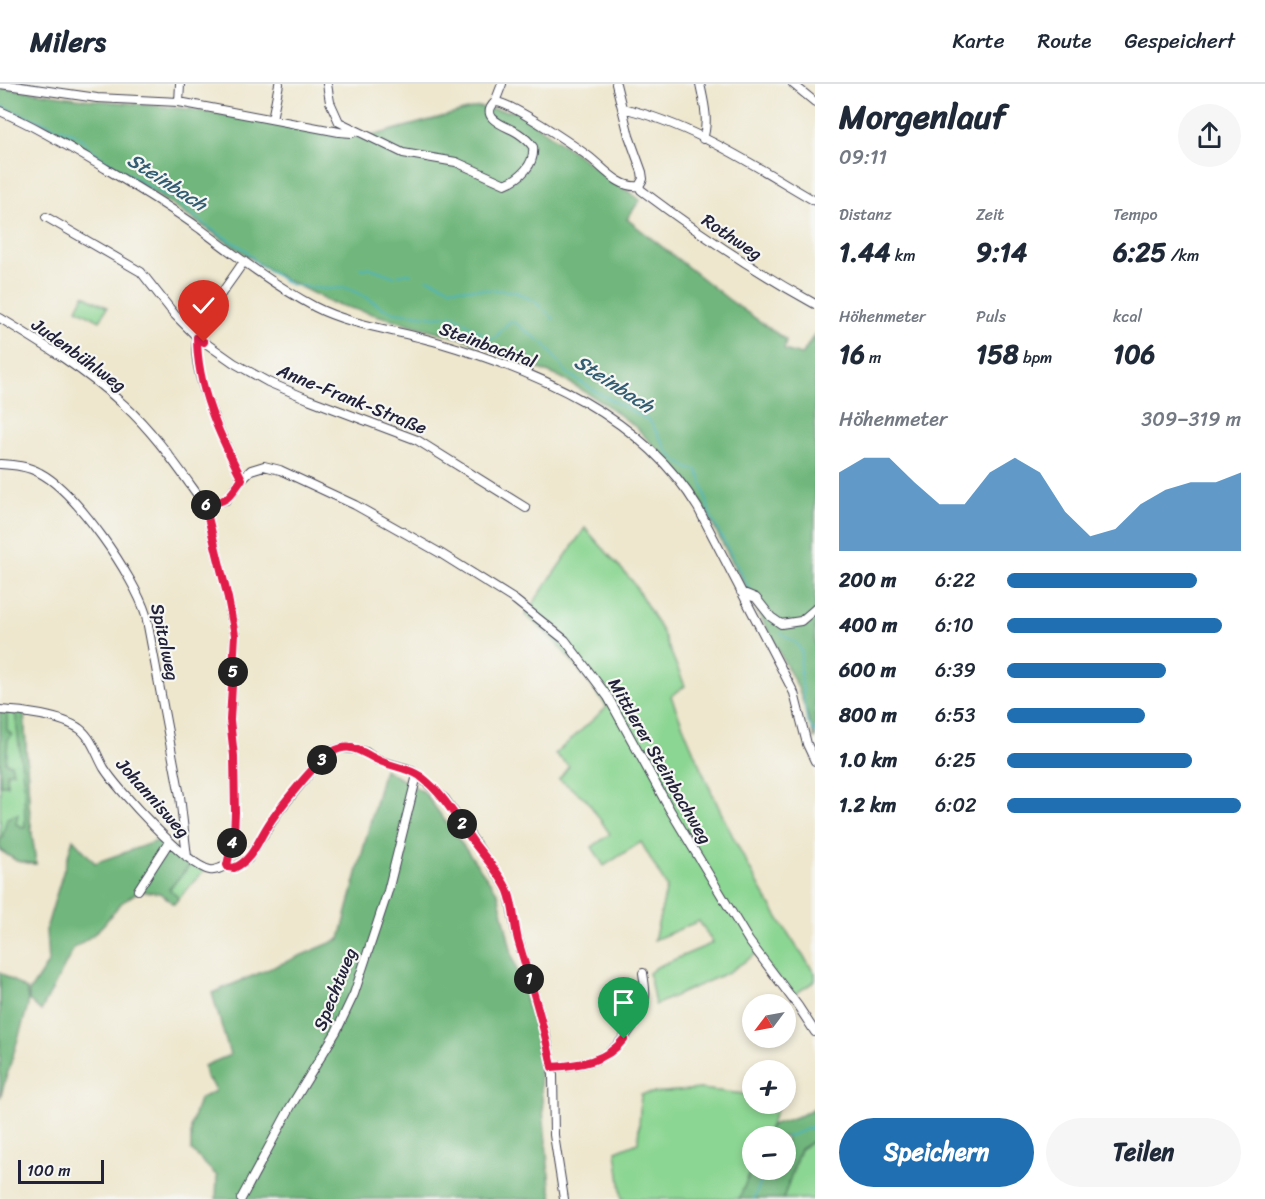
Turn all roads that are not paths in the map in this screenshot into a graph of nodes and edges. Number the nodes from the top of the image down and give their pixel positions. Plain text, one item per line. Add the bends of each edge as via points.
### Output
1 (0, 84) edge
2 (180, 84) edge
3 (279, 84) edge
4 (327, 84) edge
5 (500, 84) edge
6 (616, 84) edge
7 (700, 84) edge
8 (793, 84) edge
9 (43, 87) edge
10 (179, 102) junction
11 (495, 102) junction
12 (815, 102) edge
13 (621, 108) junction
14 (0, 111) edge
15 (272, 119) junction
16 (360, 133) junction
17 (703, 140) junction
18 (639, 186) junction
19 (815, 201) edge
20 (46, 217) dead end
21 (244, 261) junction
22 (815, 304) edge
23 (0, 318) edge
24 (197, 337) junction
25 (0, 464) edge
26 (242, 479) junction
27 (206, 505) junction
28 (526, 508) dead end
29 (749, 595) junction
30 (815, 609) edge
31 (815, 615) edge
32 (801, 621) junction
33 (0, 710) edge
34 (815, 761) edge
35 (417, 775) junction
36 (169, 842) junction
37 (187, 857) junction
38 (227, 865) junction
39 (138, 890) dead end
40 (643, 974) dead end
41 (815, 1032) edge
42 (552, 1067) junction
43 (241, 1199) edge
44 (564, 1199) edge

1 - 9 street
2 - 10 street
3 - 15 street
4 - 16 street via 335,117
5 - 11 street
6 - 13 street
7 - 17 street via 706,117
8 - 12 street
9 - 10 street via 97,98
10 - 15 street
11 - 16 street via 489,111 491,118 518,133 533,147 534,155 516,180 505,183 456,162 403,153
11 - 18 street, Rothweg via 503,102 530,118 622,183
13 - 17 street via 668,121
13 - 18 street via 642,172
14 - 21 street, Steinbachtal via 44,132 124,180
15 - 16 street
17 - 19 street via 741,157
18 - 22 street, Rothweg via 761,275
20 - 24 street, Anne-Frank-Straße via 141,272 163,303
21 - 24 street
21 - 29 street, Steinbachtal via 317,308 503,364 576,396 604,413 647,448 690,495
23 - 27 street, Judenbühlweg via 80,369 125,406
24 - 26 street via 204,392
24 - 28 street, Anne-Frank-Straße via 268,382 417,440
25 - 37 street, Spitalweg via 40,472 71,498 137,590 146,615 180,796
26 - 27 street via 226,500
26 - 41 street, Mittlerer Steinbachweg via 251,470 264,466 355,505 515,600 565,640 608,697 674,818 749,941
27 - 38 street via 235,635 230,720 235,812
29 - 32 street via 781,624
29 - 34 street, Steinbachtal via 794,693
30 - 32 street
31 - 32 street
33 - 36 street, Johannisweg via 24,711 81,730 114,780
35 - 38 street via 354,748 330,752 278,812 248,859 234,868
35 - 42 street via 445,799 509,893
35 - 43 street, Spechtweg via 388,891 354,994
36 - 37 street, Johannisweg
36 - 39 street
37 - 38 street, Johannisweg via 211,870
40 - 42 street via 645,997 638,1019 619,1045 591,1062
42 - 44 street via 554,1135

